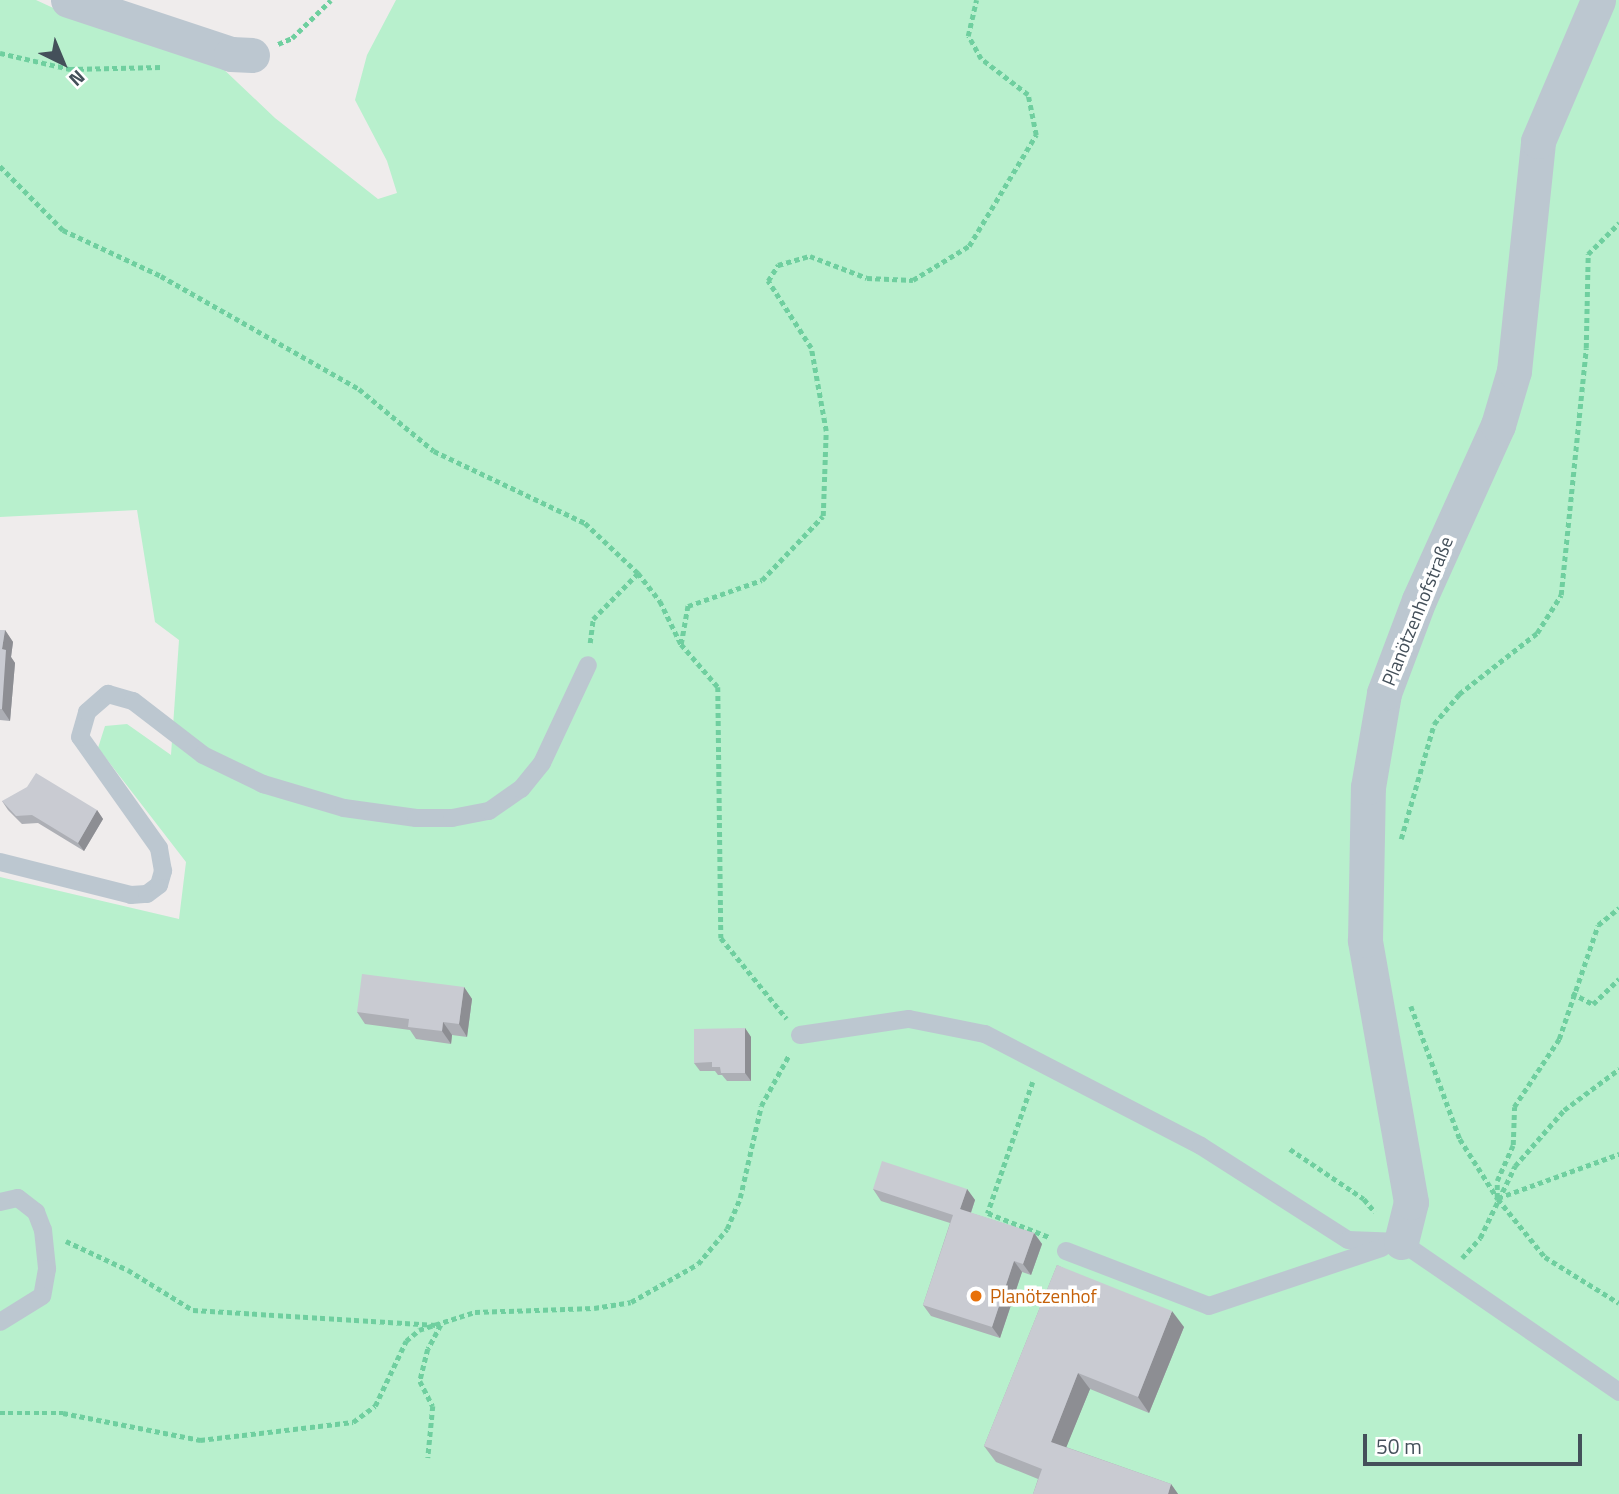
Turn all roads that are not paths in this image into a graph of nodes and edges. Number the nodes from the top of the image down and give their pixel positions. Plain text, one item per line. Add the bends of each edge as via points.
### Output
1 (68, 0) edge
2 (1598, 0) edge
3 (252, 54) road end
4 (588, 665) road end
5 (0, 862) edge
6 (800, 1035) road end
7 (0, 1202) edge
8 (1401, 1241) junction
9 (1066, 1251) road end
10 (0, 1322) edge
11 (1619, 1392) edge

1 - 3 street via 231,54
2 - 8 street, Planötzenhofstraße via 1538,141 1514,371 1384,693 1370,774 1363,868 1365,940 1411,1202
4 - 5 lane via 542,763 521,789 489,811 452,818 344,808 263,784 203,755 132,701 108,694 87,712 80,737 159,848 163,871 159,886 147,894 131,895
6 - 8 lane via 909,1019 985,1034 1201,1146 1348,1240
7 - 10 lane via 18,1198 28,1204 43,1230 45,1289 32,1306
8 - 9 lane via 1209,1306
8 - 11 lane

